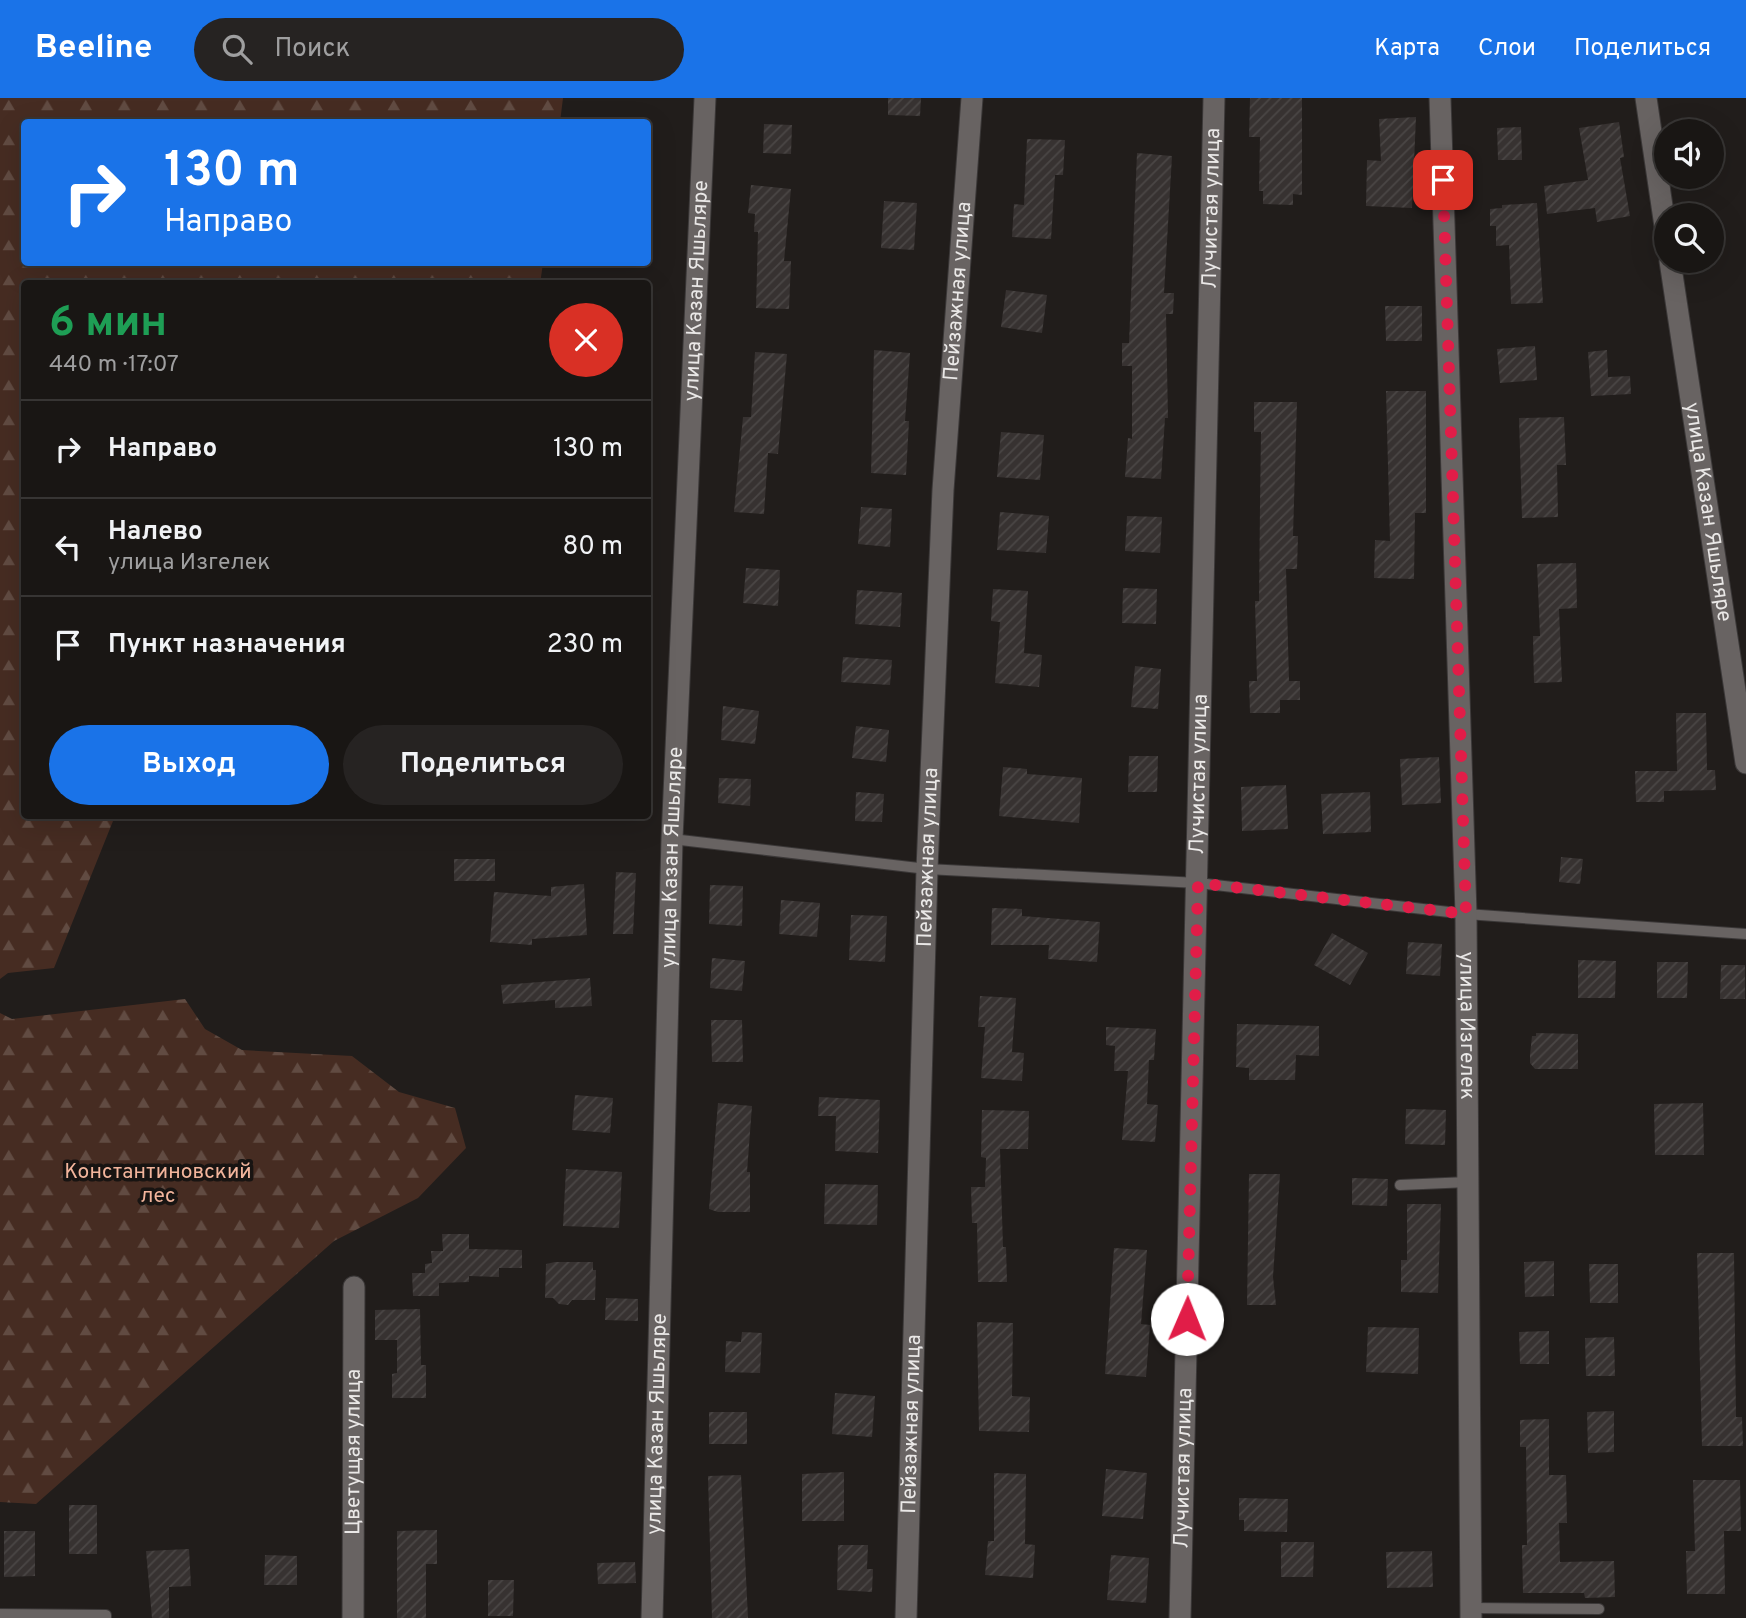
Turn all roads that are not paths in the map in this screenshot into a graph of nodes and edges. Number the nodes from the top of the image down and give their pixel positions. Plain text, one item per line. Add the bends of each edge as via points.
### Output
1 (705, 98) edge
2 (972, 98) edge
3 (1214, 98) edge
4 (1440, 98) edge
5 (1646, 98) edge
6 (1662, 203) edge
7 (1672, 273) edge
8 (1746, 764) edge
9 (672, 839) junction
10 (927, 869) junction
11 (1198, 883) junction
12 (1466, 914) junction
13 (1746, 934) edge
14 (1468, 1182) junction
15 (1400, 1185) dead end
16 (354, 1287) dead end
17 (1599, 1609) dead end
18 (1471, 1613) edge
19 (0, 1614) edge
20 (106, 1618) edge
21 (353, 1618) edge
22 (652, 1618) edge
23 (906, 1618) edge
24 (1180, 1618) edge

1 - 9 street, улица Казан Яшьляре
2 - 10 street, Пейзажная улица via 943,490
3 - 11 street, Лучистая улица
4 - 12 street, улица Изгелек
5 - 6 street
7 - 8 street, улица Казан Яшьляре
9 - 10 lane
9 - 22 street, улица Казан Яшьляре
10 - 11 lane
10 - 23 street, Пейзажная улица
11 - 12 lane
11 - 24 street, Лучистая улица
12 - 13 lane
12 - 14 street, улица Изгелек
14 - 15 lane
14 - 18 street, улица Изгелек
16 - 21 street, Цветущая улица
17 - 18 lane
19 - 20 lane

